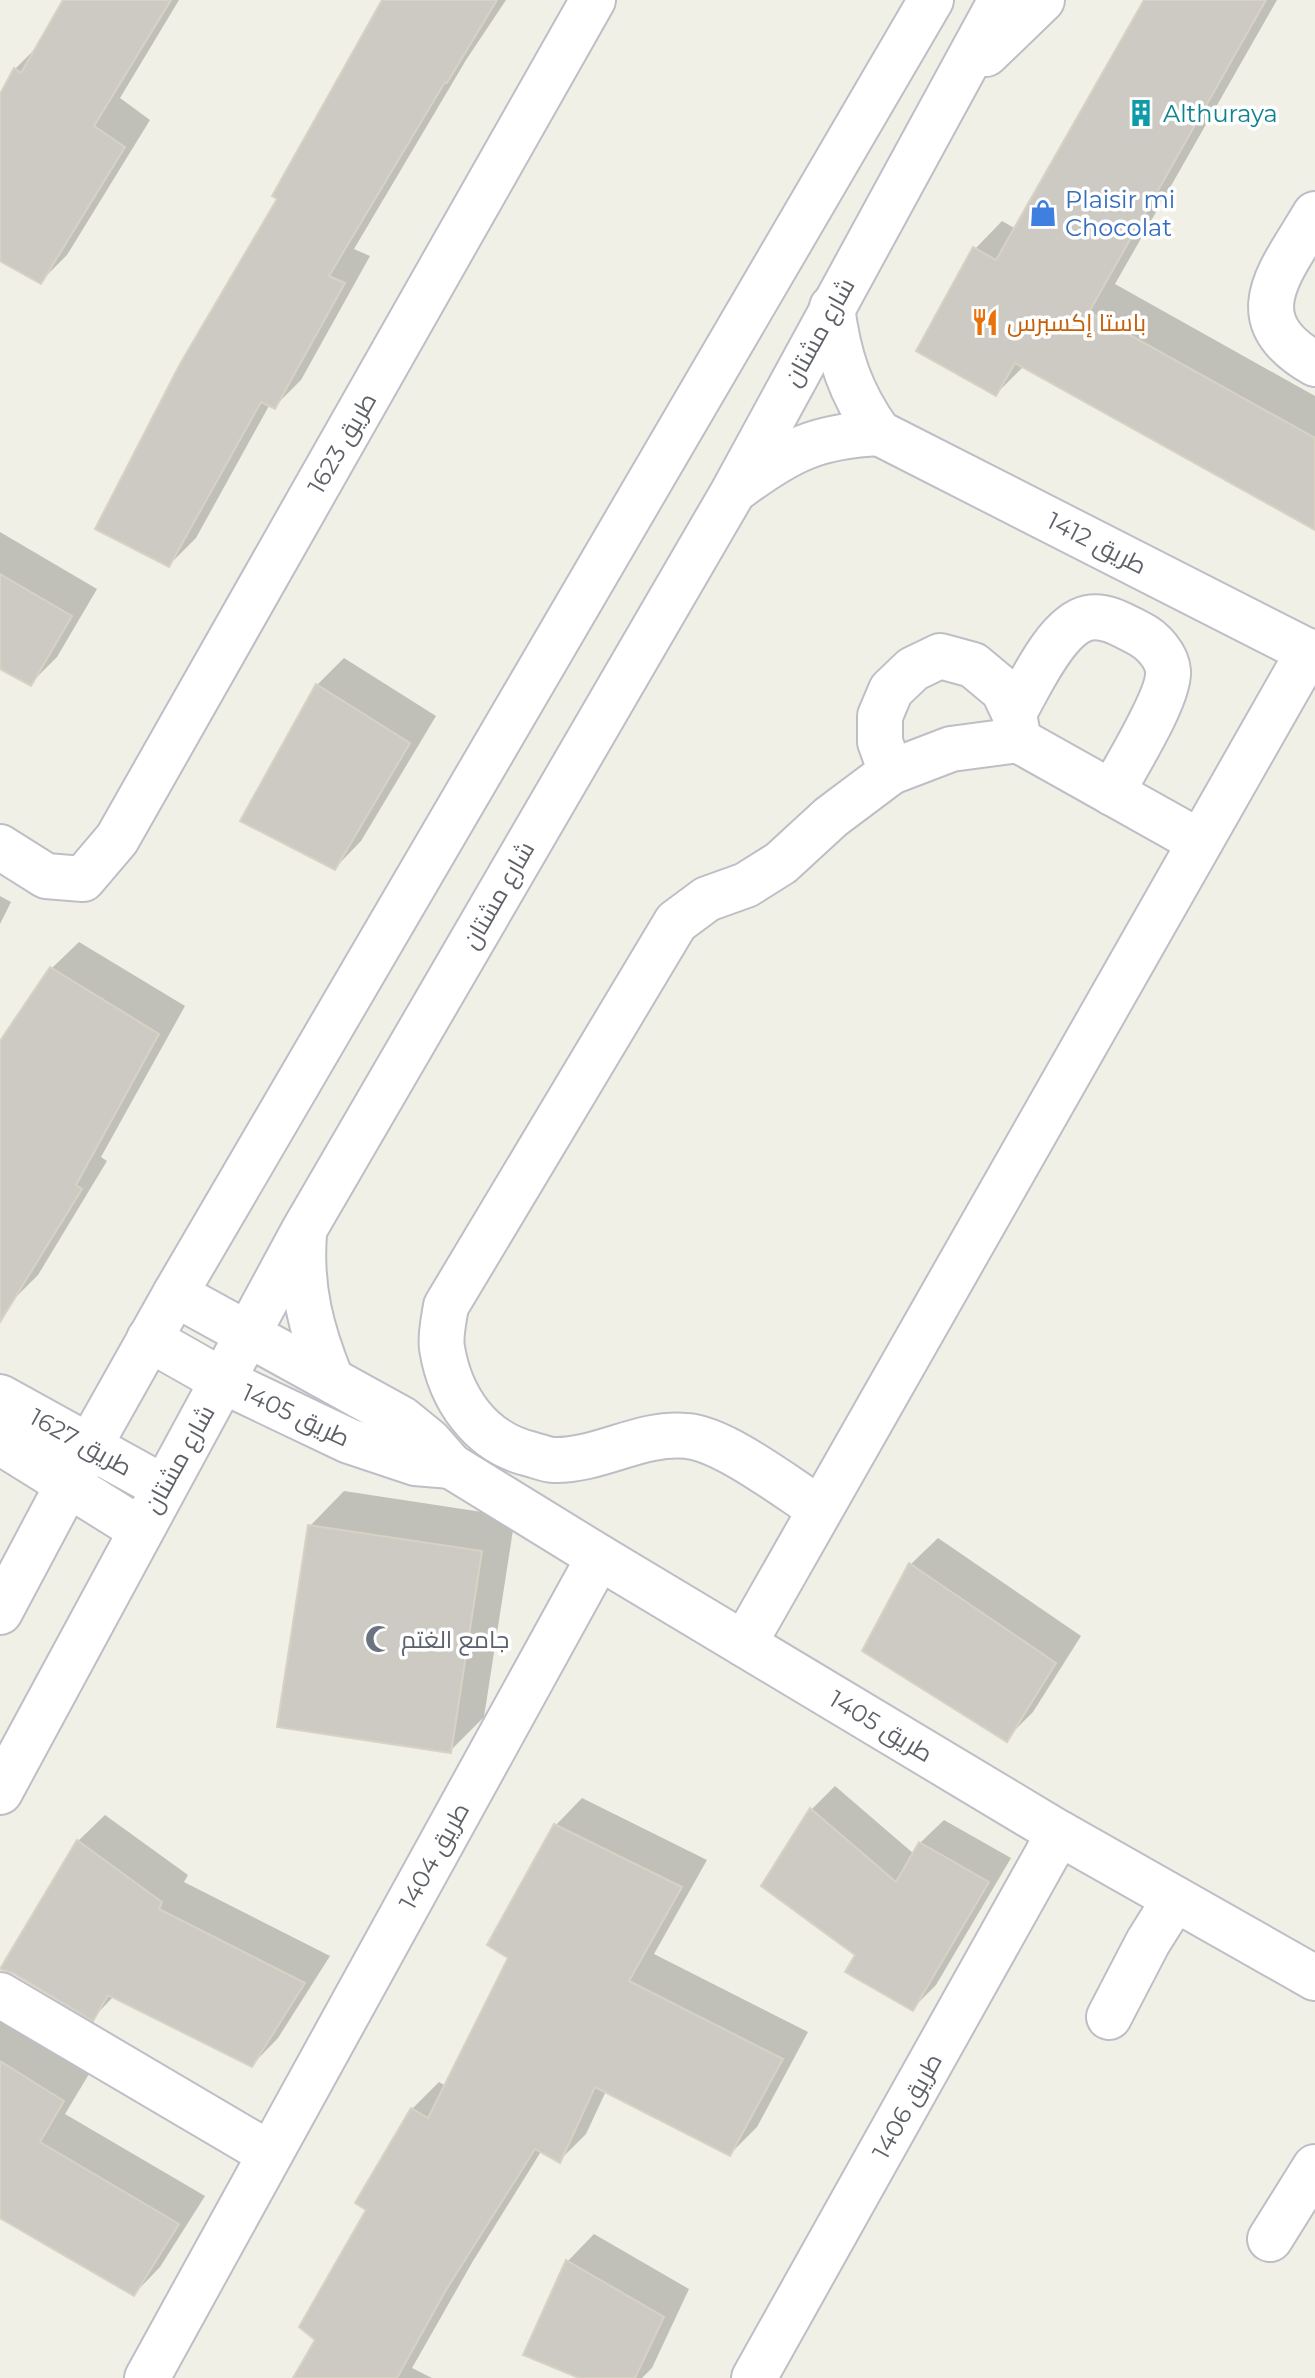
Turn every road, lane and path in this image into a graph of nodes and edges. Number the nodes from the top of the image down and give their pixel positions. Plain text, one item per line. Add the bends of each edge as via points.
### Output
1 (593, 0) edge
2 (931, 0) edge
3 (1001, 0) edge
4 (1042, 0) edge
5 (958, 81) junction
6 (1315, 214) edge
7 (832, 307) junction
8 (1315, 364) edge
9 (879, 433) junction
10 (733, 492) junction
11 (1312, 653) edge
12 (1016, 726) junction
13 (891, 772) junction
14 (1112, 793) junction
15 (1200, 842) junction
16 (0, 847) edge
17 (304, 1230) junction
18 (175, 1294) junction
19 (249, 1334) junction
20 (149, 1339) junction
21 (331, 1379) junction
22 (223, 1381) junction
23 (0, 1397) edge
24 (0, 1442) edge
25 (89, 1446) junction
26 (451, 1466) junction
27 (67, 1486) junction
28 (163, 1487) junction
29 (820, 1509) junction
30 (141, 1530) junction
31 (599, 1557) junction
32 (0, 1612) edge
33 (744, 1644) junction
34 (0, 1792) edge
35 (1059, 1833) junction
36 (1175, 1899) junction
37 (1315, 1978) edge
38 (0, 1995) edge
39 (1109, 2017) dead end
40 (270, 2154) junction
41 (1315, 2167) edge
42 (1270, 2239) dead end
43 (147, 2378) edge
44 (754, 2378) edge

1 - 16 street, طريق 1623 via 117,839 83,879 46,876
2 - 18 street
3 - 5 street, شارع مشتان
4 - 5 street
5 - 7 street, شارع مشتان
6 - 8 street via 1268,305 1276,331
7 - 9 street, طريق 1412 via 848,381
7 - 10 street, شارع مشتان
9 - 10 street via 813,442 774,461
9 - 11 street, طريق 1412
10 - 17 street, شارع مشتان
11 - 15 street
12 - 13 street
12 - 13 street via 1003,690 973,665 940,656 913,669 891,690 880,716 880,742
12 - 14 street
12 - 14 street via 1051,648 1070,628 1088,618 1112,619 1145,637 1164,656 1164,693
13 - 29 street via 781,863 746,885 707,899 676,922 446,1306 441,1345 451,1387 476,1424 512,1449 553,1460 653,1438 687,1436 723,1447
14 - 15 street
15 - 29 street
17 - 19 street, شارع مشتان
17 - 21 street via 306,1306
18 - 19 street, طريق 1405
18 - 20 street
19 - 21 street, طريق 1405
19 - 22 street, شارع مشتان
20 - 22 street, طريق 1405
20 - 25 street
21 - 26 street, طريق 1405 via 402,1419
22 - 26 street, طريق 1405 via 382,1454
22 - 28 street, شارع مشتان
23 - 25 street, طريق 1627
24 - 27 street, طريق 1627
25 - 27 street
25 - 28 street, طريق 1627
26 - 31 street, طريق 1405
27 - 30 street, طريق 1627
27 - 32 street
28 - 30 street, شارع مشتان
29 - 33 street
30 - 34 street, شارع مشتان
31 - 33 street, طريق 1405
31 - 40 street, طريق 1404
33 - 35 street, طريق 1405
35 - 36 street, طريق 1405
35 - 44 street, طريق 1406
36 - 37 street, طريق 1405
36 - 39 street
38 - 40 street
40 - 43 street, طريق 1404
41 - 42 street

